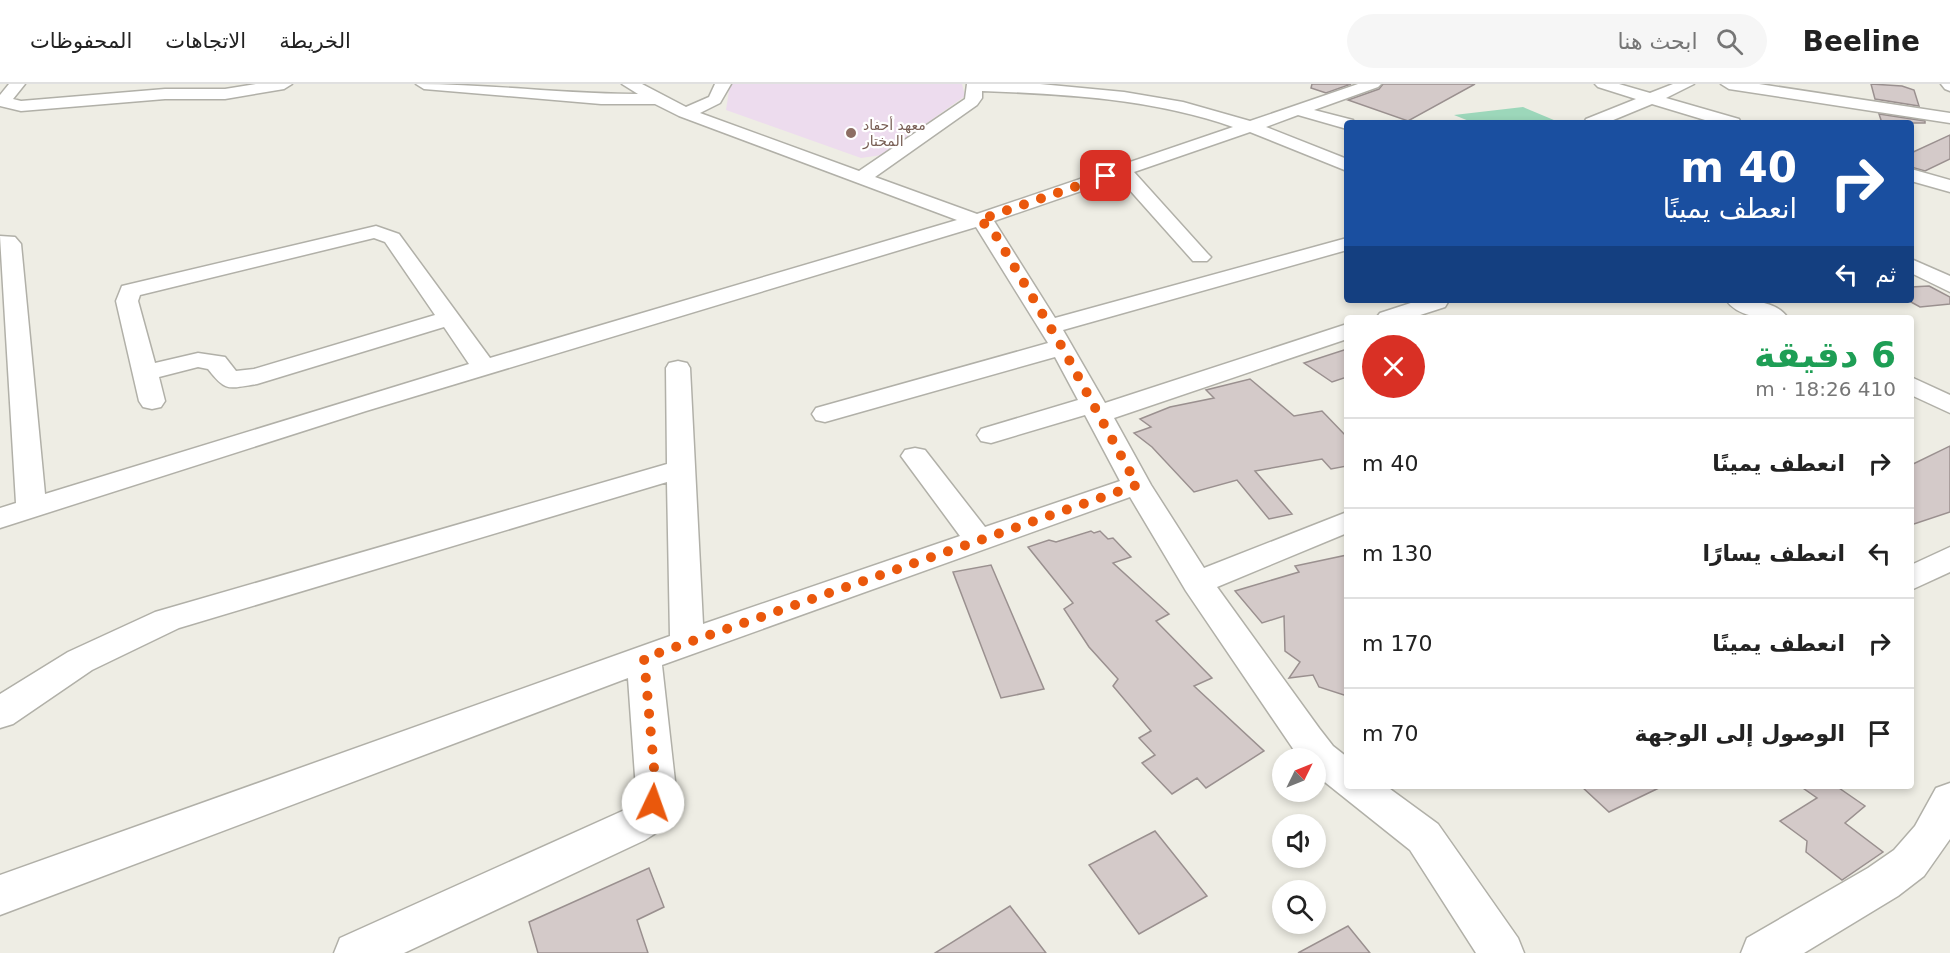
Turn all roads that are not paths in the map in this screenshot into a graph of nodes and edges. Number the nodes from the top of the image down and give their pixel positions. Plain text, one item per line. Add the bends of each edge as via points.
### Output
1 (17, 84) edge
2 (284, 84) edge
3 (424, 84) edge
4 (630, 84) edge
5 (723, 84) edge
6 (1373, 84) edge
7 (1603, 84) edge
8 (1686, 84) edge
9 (1729, 84) edge
10 (975, 85) edge
11 (1032, 86) edge
12 (1186, 87) dead end
13 (655, 99) junction
14 (1650, 99) junction
15 (4, 105) edge
16 (1172, 105) junction
17 (1298, 110) junction
18 (685, 113) junction
19 (1950, 118) edge
20 (1599, 120) edge
21 (1723, 120) edge
22 (1344, 123) edge
23 (1248, 126) junction
24 (1344, 165) edge
25 (1122, 170) junction
26 (1950, 170) edge
27 (1914, 176) edge
28 (861, 178) junction
29 (1930, 180) junction
30 (1950, 186) edge
31 (979, 220) junction
32 (0, 242) edge
33 (1344, 245) edge
34 (1200, 257) dead end
35 (1914, 267) edge
36 (1950, 285) edge
37 (1434, 303) edge
38 (1744, 303) edge
39 (1397, 315) edge
40 (1770, 315) edge
41 (449, 318) junction
42 (1344, 333) edge
43 (1055, 337) junction
44 (484, 367) junction
45 (678, 368) dead end
46 (145, 373) junction
47 (1914, 387) edge
48 (152, 401) dead end
49 (1950, 405) edge
50 (1095, 409) junction
51 (825, 414) dead end
52 (992, 435) dead end
53 (915, 456) dead end
54 (680, 469) junction
55 (1137, 485) junction
56 (31, 508) junction
57 (0, 518) edge
58 (1341, 529) edge
59 (979, 540) junction
60 (1950, 558) edge
61 (1914, 577) edge
62 (1197, 583) junction
63 (687, 643) junction
64 (644, 658) junction
65 (0, 714) edge
66 (1344, 776) edge
67 (1361, 789) edge
68 (1950, 800) edge
69 (0, 895) edge
70 (356, 953) edge
71 (1502, 953) edge
72 (1763, 953) edge

1 - 15 street via 3,100
2 - 15 street via 207,95 165,94
3 - 13 street via 612,100
4 - 13 street
5 - 18 street via 717,99
6 - 17 street
7 - 14 street
8 - 14 street
9 - 19 street
10 - 11 street
10 - 28 street via 971,102
11 - 16 street
12 - 16 street
13 - 18 street
14 - 20 street
14 - 21 street
16 - 23 street
17 - 22 street
17 - 23 street
18 - 28 street
23 - 24 street
23 - 25 street
25 - 31 street
25 - 34 street
26 - 29 street
27 - 29 street
28 - 31 street
29 - 30 street
31 - 43 street via 992,229
31 - 44 street
32 - 56 street via 10,244
33 - 43 street
35 - 36 street
37 - 39 street
38 - 40 street
41 - 44 street
41 - 46 street via 257,376 230,380 216,362 198,360
41 - 46 street via 392,238 376,232 130,291 127,301
42 - 50 street
43 - 50 street
43 - 51 street
44 - 56 street
45 - 54 street
46 - 48 street
47 - 49 street
50 - 52 street
50 - 55 street
53 - 59 street
54 - 63 street
54 - 65 street via 167,620 78,663
55 - 59 street
55 - 62 street
56 - 57 street
58 - 62 street
59 - 63 street
60 - 61 street
62 - 66 street via 1313,748
63 - 64 street
64 - 69 street
64 - 70 street via 656,790 645,819
67 - 71 street via 1424,837
68 - 72 street via 1929,839 1909,863

